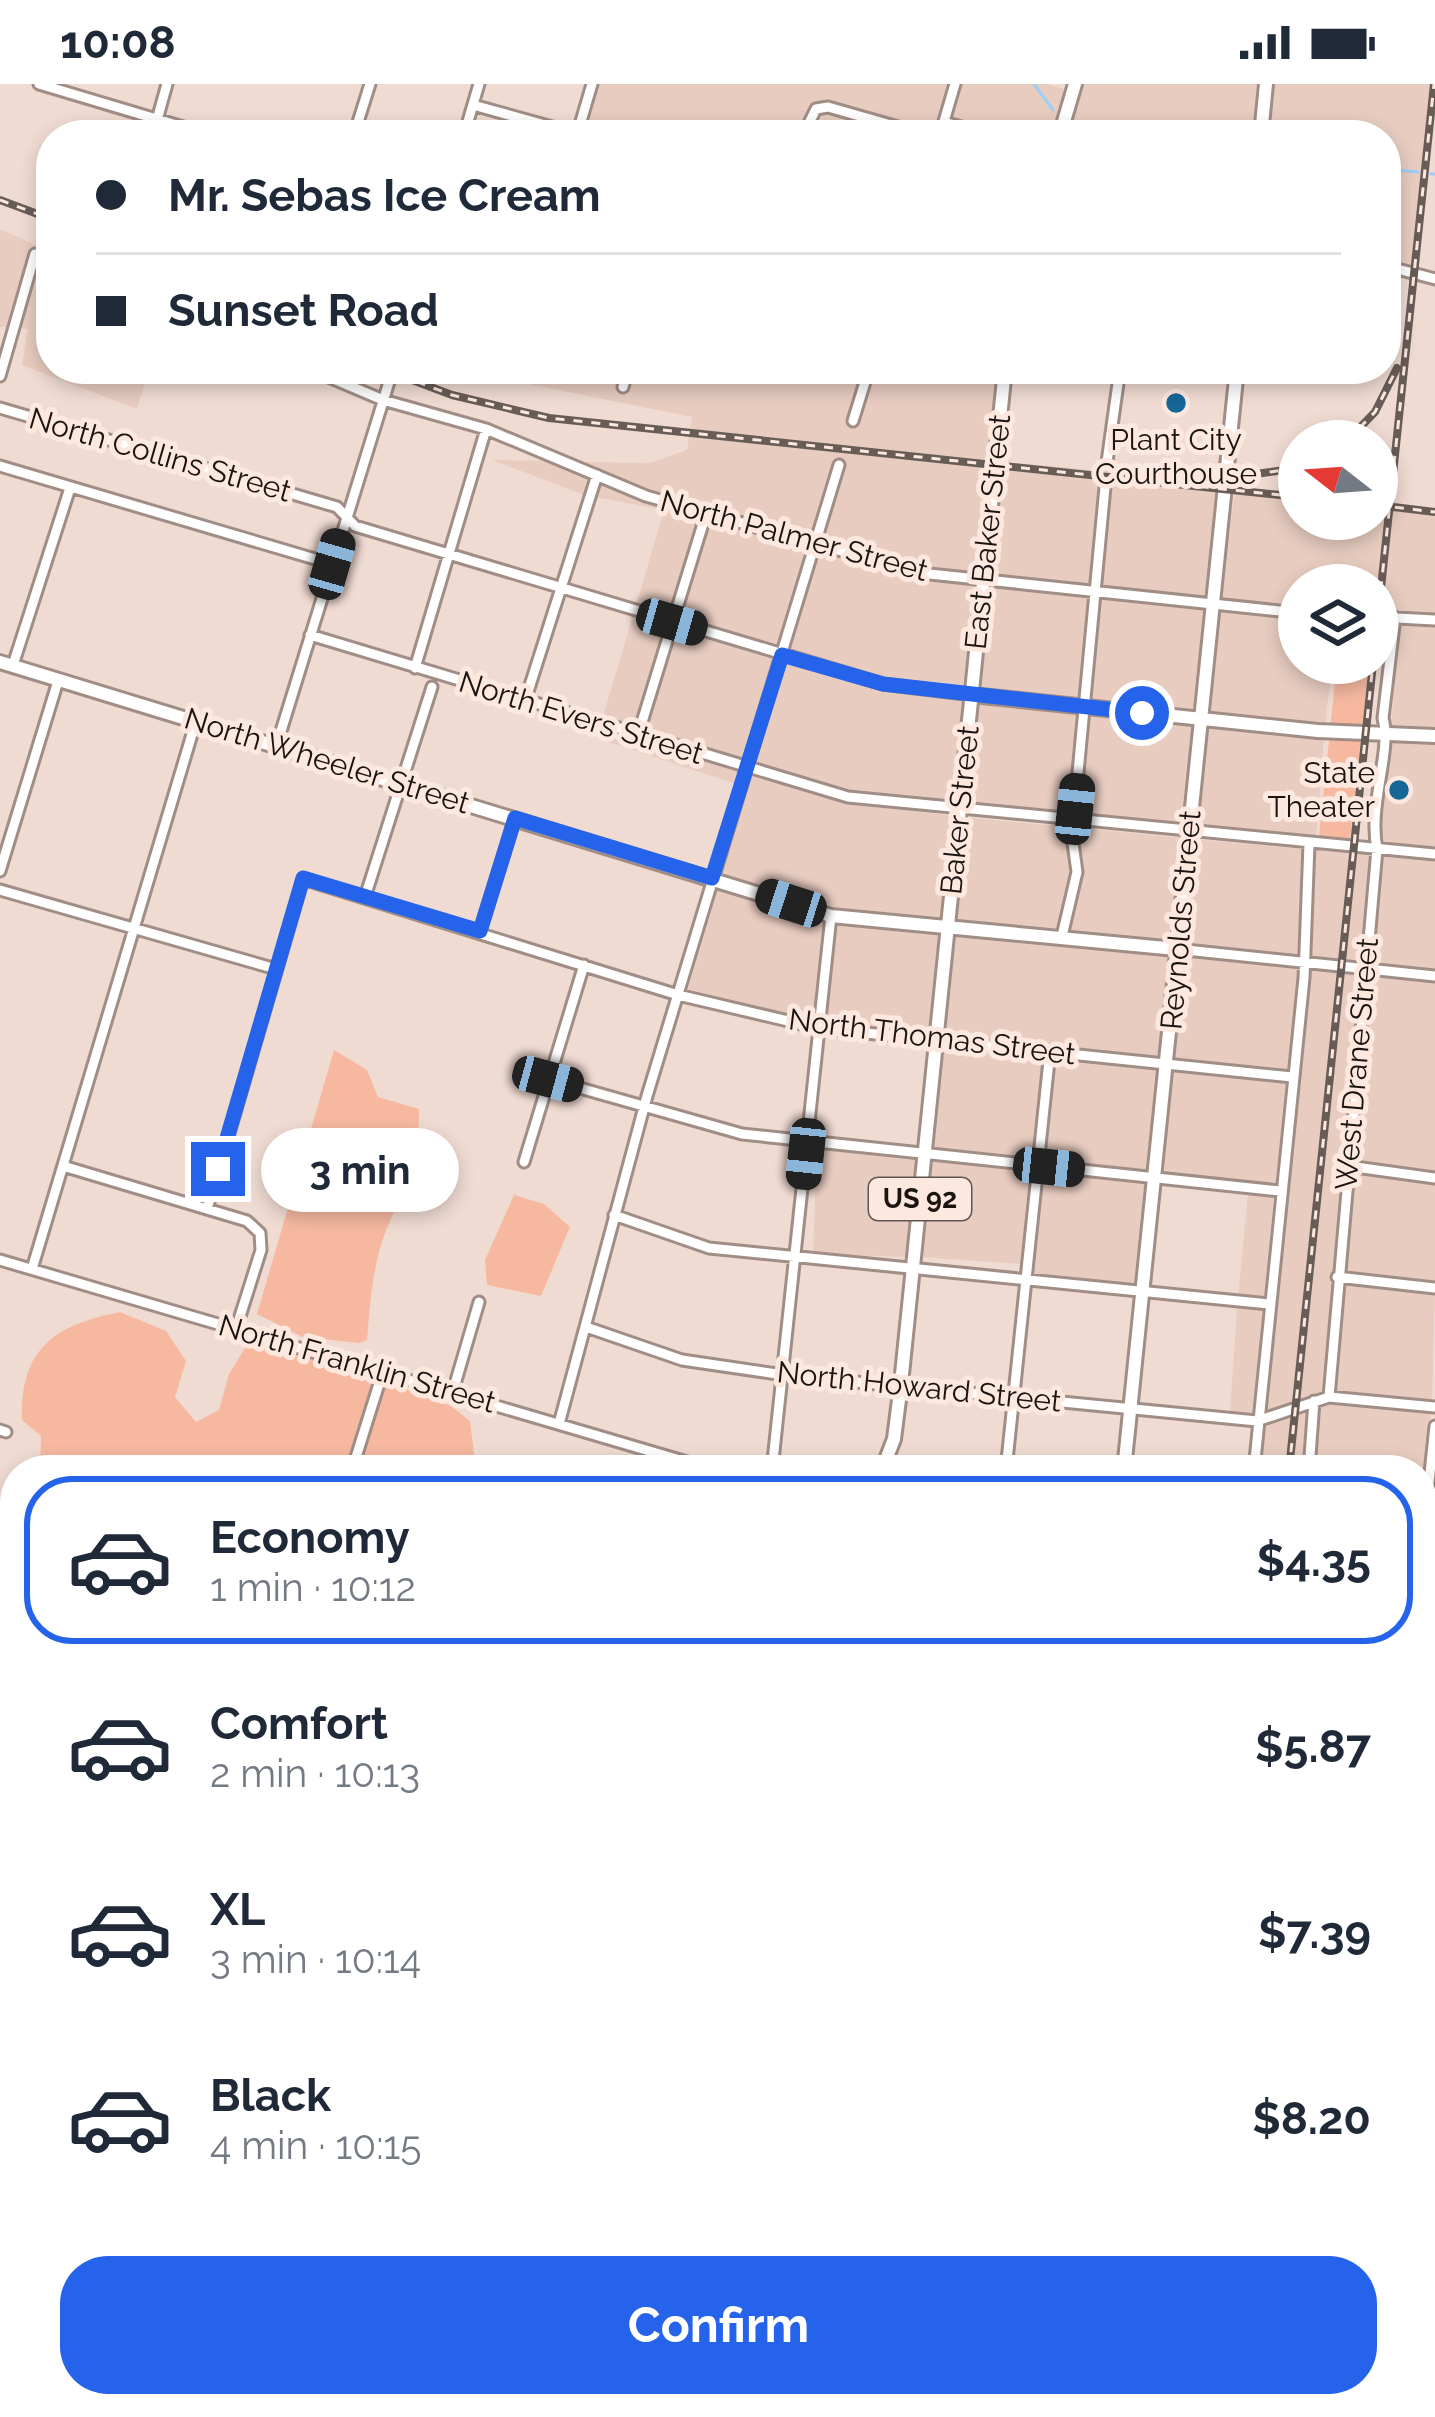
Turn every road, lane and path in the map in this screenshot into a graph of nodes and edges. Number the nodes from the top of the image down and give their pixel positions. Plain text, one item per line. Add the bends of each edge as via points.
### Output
1 (39, 84) edge
2 (167, 84) edge
3 (370, 84) edge
4 (479, 84) edge
5 (592, 84) edge
6 (956, 84) edge
7 (1266, 84) edge
8 (1071, 85) edge
9 (472, 105) junction
10 (157, 120) joint
11 (359, 120) edge
12 (468, 120) edge
13 (526, 120) edge
14 (583, 120) edge
15 (810, 120) edge
16 (874, 120) edge
17 (945, 120) edge
18 (1063, 120) edge
19 (1262, 120) edge
20 (36, 254) edge
21 (1401, 270) edge
22 (1435, 279) edge
23 (0, 376) edge
24 (345, 384) edge
25 (388, 384) edge
26 (623, 384) edge
27 (864, 384) edge
28 (1004, 384) edge
29 (1118, 384) edge
30 (1235, 384) edge
31 (622, 387) dead end
32 (383, 400) junction
33 (0, 408) edge
34 (853, 422) dead end
35 (486, 429) junction
36 (1107, 462) dead end
37 (839, 465) dead end
38 (0, 466) edge
39 (597, 475) junction
40 (1105, 487) dead end
41 (70, 488) junction
42 (706, 514) junction
43 (345, 518) junction
44 (815, 544) junction
45 (450, 556) junction
46 (332, 564) junction
47 (984, 580) junction
48 (559, 588) junction
49 (1096, 594) junction
50 (1212, 605) junction
51 (1278, 611) edge
52 (1398, 617) edge
53 (1435, 620) edge
54 (672, 622) junction
55 (310, 635) junction
56 (782, 655) junction
57 (6, 663) edge
58 (415, 668) junction
59 (58, 681) junction
60 (1388, 684) edge
61 (432, 687) dead end
62 (972, 695) junction
63 (525, 701) junction
64 (1086, 707) junction
65 (1201, 719) junction
66 (196, 721) junction
67 (1387, 731) junction
68 (638, 735) junction
69 (1435, 736) edge
70 (277, 744) junction
71 (747, 768) junction
72 (402, 782) junction
73 (959, 812) junction
74 (515, 818) junction
75 (1073, 823) junction
76 (1189, 834) junction
77 (1309, 844) junction
78 (1377, 849) junction
79 (1435, 854) edge
80 (0, 871) edge
81 (712, 878) junction
82 (0, 890) edge
83 (365, 897) junction
84 (831, 916) junction
85 (948, 926) junction
86 (134, 927) junction
87 (480, 931) junction
88 (1061, 936) junction
89 (1176, 949) junction
90 (1306, 963) junction
91 (584, 965) junction
92 (276, 969) junction
93 (1366, 969) junction
94 (1435, 976) edge
95 (677, 994) junction
96 (818, 1028) junction
97 (937, 1039) junction
98 (1050, 1051) junction
99 (1167, 1065) junction
100 (1292, 1077) junction
101 (548, 1079) junction
102 (644, 1106) junction
103 (808, 1143) junction
104 (924, 1155) junction
105 (524, 1162) dead end
106 (63, 1166) junction
107 (1039, 1166) junction
108 (1348, 1166) junction
109 (1435, 1178) edge
110 (1156, 1179) junction
111 (1280, 1191) junction
112 (207, 1209) junction
113 (614, 1214) junction
114 (796, 1258) junction
115 (0, 1260) edge
116 (32, 1269) junction
117 (912, 1270) junction
118 (1337, 1277) junction
119 (1026, 1282) junction
120 (1435, 1288) edge
121 (1144, 1294) junction
122 (479, 1302) dead end
123 (1269, 1304) junction
124 (586, 1327) junction
125 (236, 1328) junction
126 (383, 1371) junction
127 (784, 1375) junction
128 (901, 1384) junction
129 (452, 1391) junction
130 (1015, 1396) junction
131 (1329, 1397) junction
132 (1313, 1401) junction
133 (1435, 1407) edge
134 (1132, 1409) junction
135 (1257, 1421) junction
136 (559, 1424) junction
137 (894, 1439) junction
138 (650, 1454) joint
139 (357, 1455) edge
140 (654, 1455) edge
141 (774, 1455) edge
142 (888, 1455) edge
143 (893, 1455) edge
144 (1008, 1455) edge
145 (1126, 1455) edge
146 (1255, 1455) edge
147 (1311, 1455) edge

1 - 10 street
2 - 10 street
3 - 11 street
4 - 9 street
5 - 14 street
6 - 17 street
7 - 19 main road
8 - 18 main road
9 - 12 street
9 - 13 street
15 - 16 street via 828,107
20 - 23 street
21 - 22 street
24 - 32 street, North Palmer Street
25 - 32 street
26 - 31 street
27 - 34 street
28 - 47 main road, East Baker Street / US 92
29 - 36 street
30 - 50 main road, Reynolds Street
32 - 35 street, North Palmer Street
32 - 43 street
33 - 43 street, North Collins Street via 337,507
35 - 39 street, North Palmer Street
35 - 45 street
37 - 44 street
38 - 41 street
39 - 42 street, North Palmer Street
39 - 48 street
40 - 49 street
41 - 46 street
41 - 57 street
42 - 44 street, North Palmer Street
42 - 54 street
43 - 45 street, North Collins Street
43 - 46 street
44 - 47 street, North Palmer Street via 920,574
44 - 56 street
45 - 48 street, North Collins Street
45 - 58 street
46 - 55 street
47 - 49 street, North Palmer Street
47 - 62 main road, East Baker Street / US 92
48 - 54 street, North Collins Street
48 - 63 street
49 - 50 street, North Palmer Street
49 - 64 street
50 - 51 street, North Palmer Street
50 - 65 main road, Reynolds Street
52 - 53 street
54 - 56 street, North Collins Street
54 - 68 street
55 - 58 street, North Evers Street
55 - 70 street
56 - 62 street, North Collins Street via 883,684
56 - 71 street
57 - 59 main road, North Wheeler Street
58 - 63 street, North Evers Street
59 - 66 main road, North Wheeler Street
59 - 80 street
60 - 67 street, West Drane Street
61 - 72 street
62 - 64 main road, North Collins Street
62 - 73 main road, Baker Street / US 92
63 - 68 street, North Evers Street
64 - 65 main road, North Collins Street
64 - 75 street
65 - 67 main road, North Collins Street
65 - 76 main road, Reynolds Street
66 - 70 main road, North Wheeler Street
66 - 86 street
67 - 69 main road, North Collins Street
67 - 78 street, West Drane Street via 1377,774
68 - 71 street, North Evers Street
70 - 72 main road, North Wheeler Street
71 - 73 street, North Evers Street via 848,797
71 - 81 street
72 - 74 main road, North Wheeler Street
72 - 83 street
73 - 75 street, North Evers Street
73 - 85 main road, Baker Street / US 92
74 - 81 main road, North Wheeler Street
74 - 87 street
75 - 76 street, North Evers Street
75 - 88 street via 1076,872
76 - 77 street, North Evers Street
76 - 89 main road, Reynolds Street
77 - 78 street, North Evers Street
77 - 90 street
78 - 79 street, North Evers Street
78 - 93 street, West Drane Street
81 - 84 main road, North Wheeler Street
81 - 95 street
82 - 86 street
83 - 87 street, North Thomas Street
83 - 92 street, North Thomas Street via 303,878
84 - 85 main road, North Wheeler Street
84 - 96 street
85 - 88 main road, North Wheeler Street
85 - 97 main road, US 92
86 - 92 street
86 - 106 street
87 - 91 street, North Thomas Street
88 - 89 main road, North Wheeler Street
89 - 90 street, North Wheeler Street
89 - 99 main road, Reynolds Street
90 - 93 street, North Wheeler Street
90 - 100 street
91 - 95 street, North Thomas Street
91 - 101 street
92 - 112 street
93 - 94 street, North Wheeler Street
93 - 108 street, West Drane Street
95 - 96 street, North Thomas Street
95 - 102 street
96 - 97 street, North Thomas Street
96 - 103 street
97 - 98 street, North Thomas Street
97 - 104 main road, US 92
98 - 99 street, North Thomas Street
98 - 107 street
99 - 100 street, North Thomas Street
99 - 110 main road, Reynolds Street
100 - 111 street
101 - 102 street
101 - 105 street
102 - 103 street
102 - 113 street
103 - 104 street
103 - 114 street
104 - 107 street
104 - 117 main road, US 92
106 - 112 street
106 - 116 street
107 - 110 street
107 - 119 street
108 - 109 street
108 - 118 street, West Drane Street
110 - 111 street
110 - 121 main road, Reynolds Street
111 - 123 street
112 - 125 street via 260,1233
113 - 114 street via 709,1247
113 - 124 street
114 - 117 street
114 - 127 street
115 - 116 street, North Franklin Street
116 - 125 street, North Franklin Street
117 - 119 street
117 - 128 main road, US 92
118 - 120 street
118 - 131 street, West Drane Street
119 - 121 street
119 - 130 street
121 - 123 street
121 - 134 main road, Reynolds Street
122 - 129 street
123 - 135 street
124 - 127 street, North Howard Street via 682,1360
124 - 136 street
125 - 126 street, North Franklin Street
126 - 129 street, North Franklin Street
126 - 139 street
127 - 128 street, North Howard Street
127 - 141 street
128 - 130 street, North Howard Street
128 - 137 main road, US 92
129 - 136 street, North Franklin Street
130 - 134 street, North Howard Street
130 - 144 street
131 - 132 street
131 - 133 street
132 - 135 street
132 - 147 street
134 - 135 street, North Howard Street
134 - 145 main road, Reynolds Street
135 - 146 street
136 - 138 street, North Franklin Street
137 - 142 main road, US 92
137 - 143 main road, US 92
138 - 140 street, North Franklin Street

